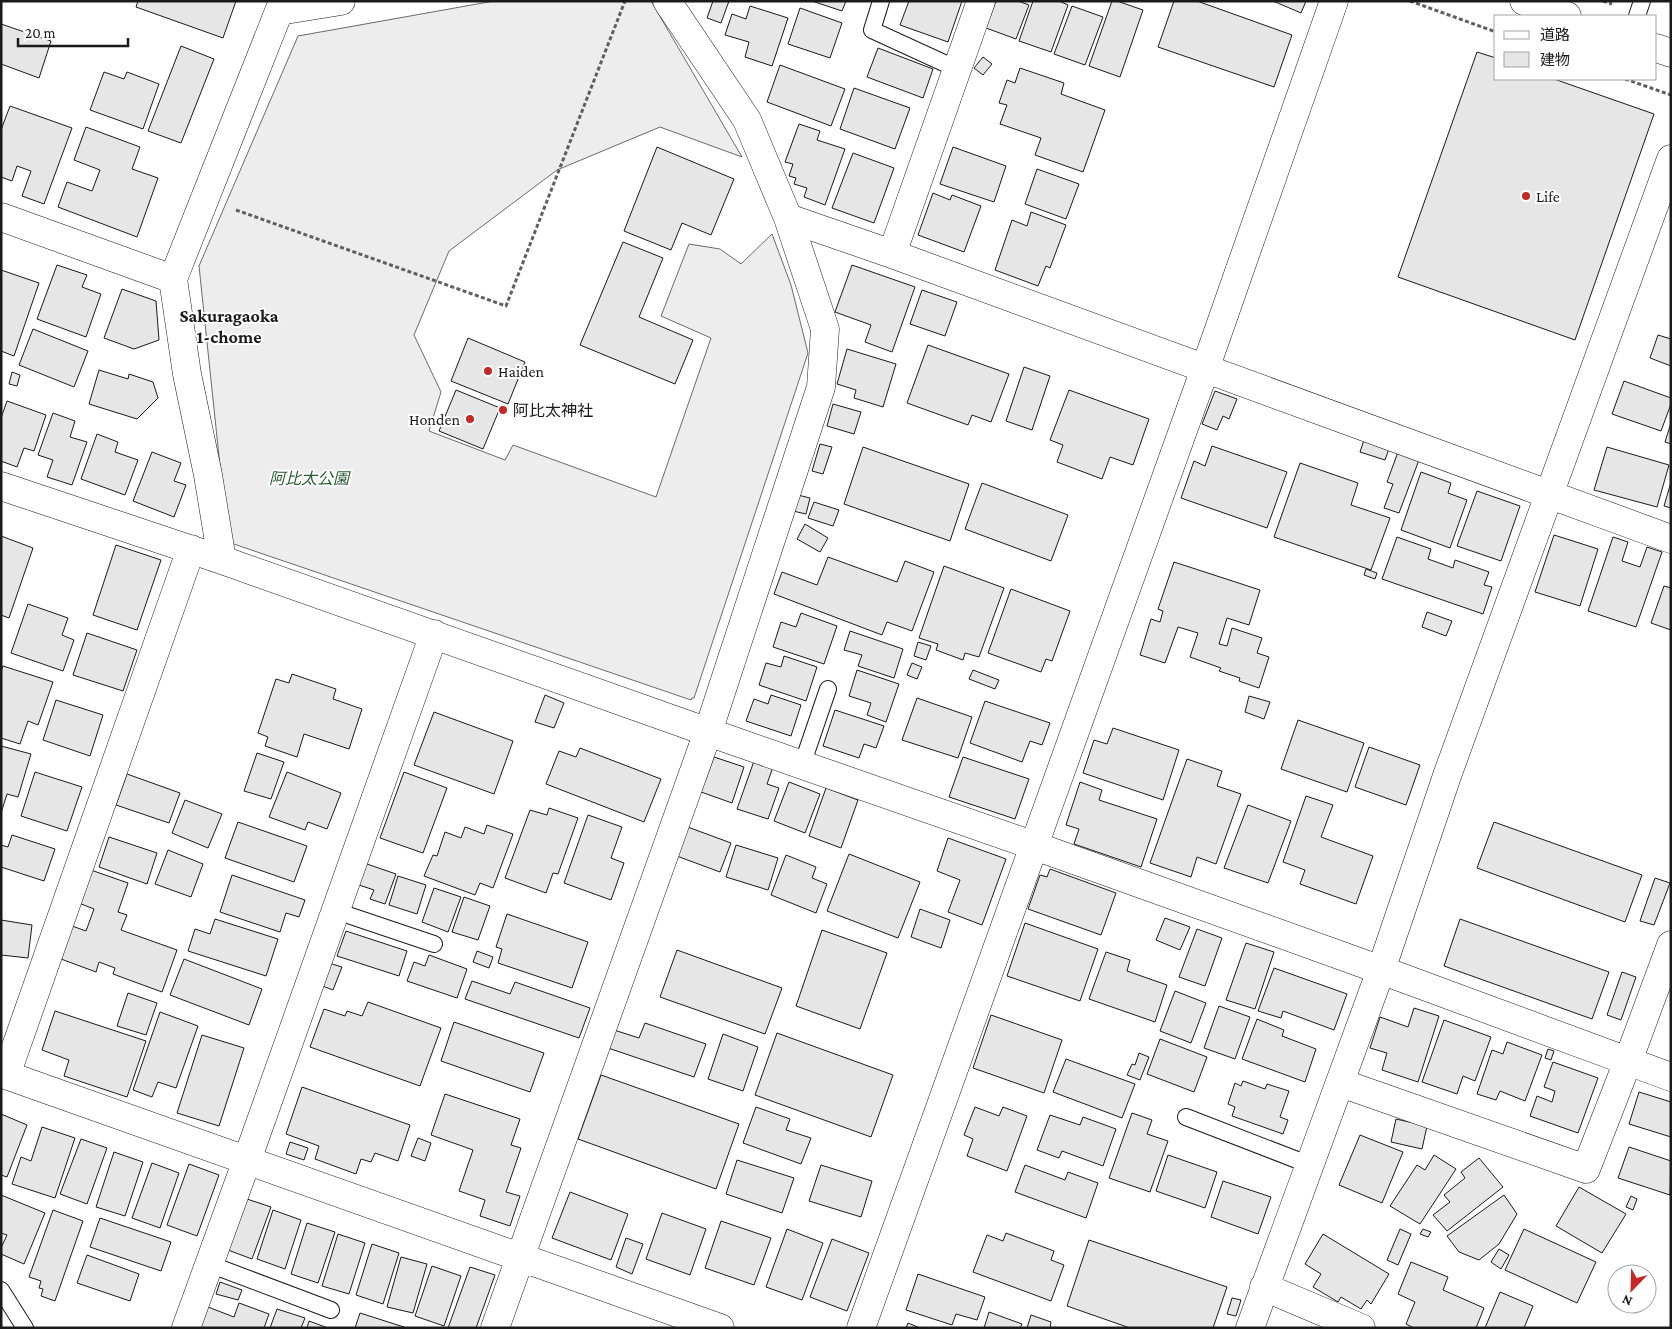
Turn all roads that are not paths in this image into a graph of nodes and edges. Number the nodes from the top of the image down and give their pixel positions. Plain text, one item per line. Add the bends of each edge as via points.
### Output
1 (341, 1) edge
2 (667, 1) edge
3 (882, 1) edge
4 (981, 1) edge
5 (1334, 1) edge
6 (1524, 1) edge
7 (1642, 1) edge
8 (281, 6) edge
9 (1563, 15) edge
10 (1637, 15) edge
11 (1657, 48) edge
12 (1671, 53) edge
13 (958, 69) junction
14 (1671, 159) edge
15 (1, 217) edge
16 (788, 218) junction
17 (892, 254) junction
18 (173, 279) junction
19 (1205, 369) junction
20 (1, 486) edge
21 (1549, 494) junction
22 (1671, 539) edge
23 (191, 549) junction
24 (222, 560) junction
25 (434, 634) junction
26 (828, 689) dead end
27 (708, 732) junction
28 (802, 765) junction
29 (1035, 846) junction
30 (336, 911) junction
31 (434, 944) dead end
32 (1671, 945) edge
33 (1381, 970) junction
34 (1628, 1061) junction
35 (1671, 1077) edge
36 (1341, 1083) junction
37 (1186, 1117) dead end
38 (247, 1160) junction
39 (1310, 1165) junction
40 (520, 1257) junction
41 (209, 1264) junction
42 (1264, 1287) junction
43 (1, 1290) edge
44 (331, 1310) dead end
45 (25, 1328) edge
46 (186, 1328) edge
47 (495, 1328) edge
48 (720, 1328) edge
49 (861, 1328) edge
50 (1250, 1328) edge
51 (1361, 1328) edge

1 - 8 street
2 - 16 street via 747,120
3 - 13 lane via 872,30
4 - 13 street
5 - 19 street
6 - 9 street
7 - 10 lane
8 - 18 street
11 - 12 street
13 - 17 street
14 - 21 street
15 - 18 street
16 - 17 street
16 - 27 street via 825,329 822,387
17 - 19 street
18 - 24 street via 187,374
19 - 21 street
19 - 29 street
20 - 23 street
21 - 22 street
21 - 33 street
23 - 24 street
23 - 38 street via 6,1076
24 - 25 street
25 - 27 street
25 - 30 street
26 - 28 lane
27 - 28 street
27 - 40 street
28 - 29 street
29 - 33 street
29 - 49 street
30 - 31 lane
30 - 38 street
32 - 34 street
33 - 34 street
33 - 36 street
34 - 35 street
34 - 36 street via 1586,1169
36 - 39 street
37 - 39 lane
38 - 40 street
38 - 41 street
39 - 42 street
40 - 47 street
40 - 48 street
41 - 44 lane
41 - 46 street
42 - 50 street
42 - 51 street
43 - 45 lane

